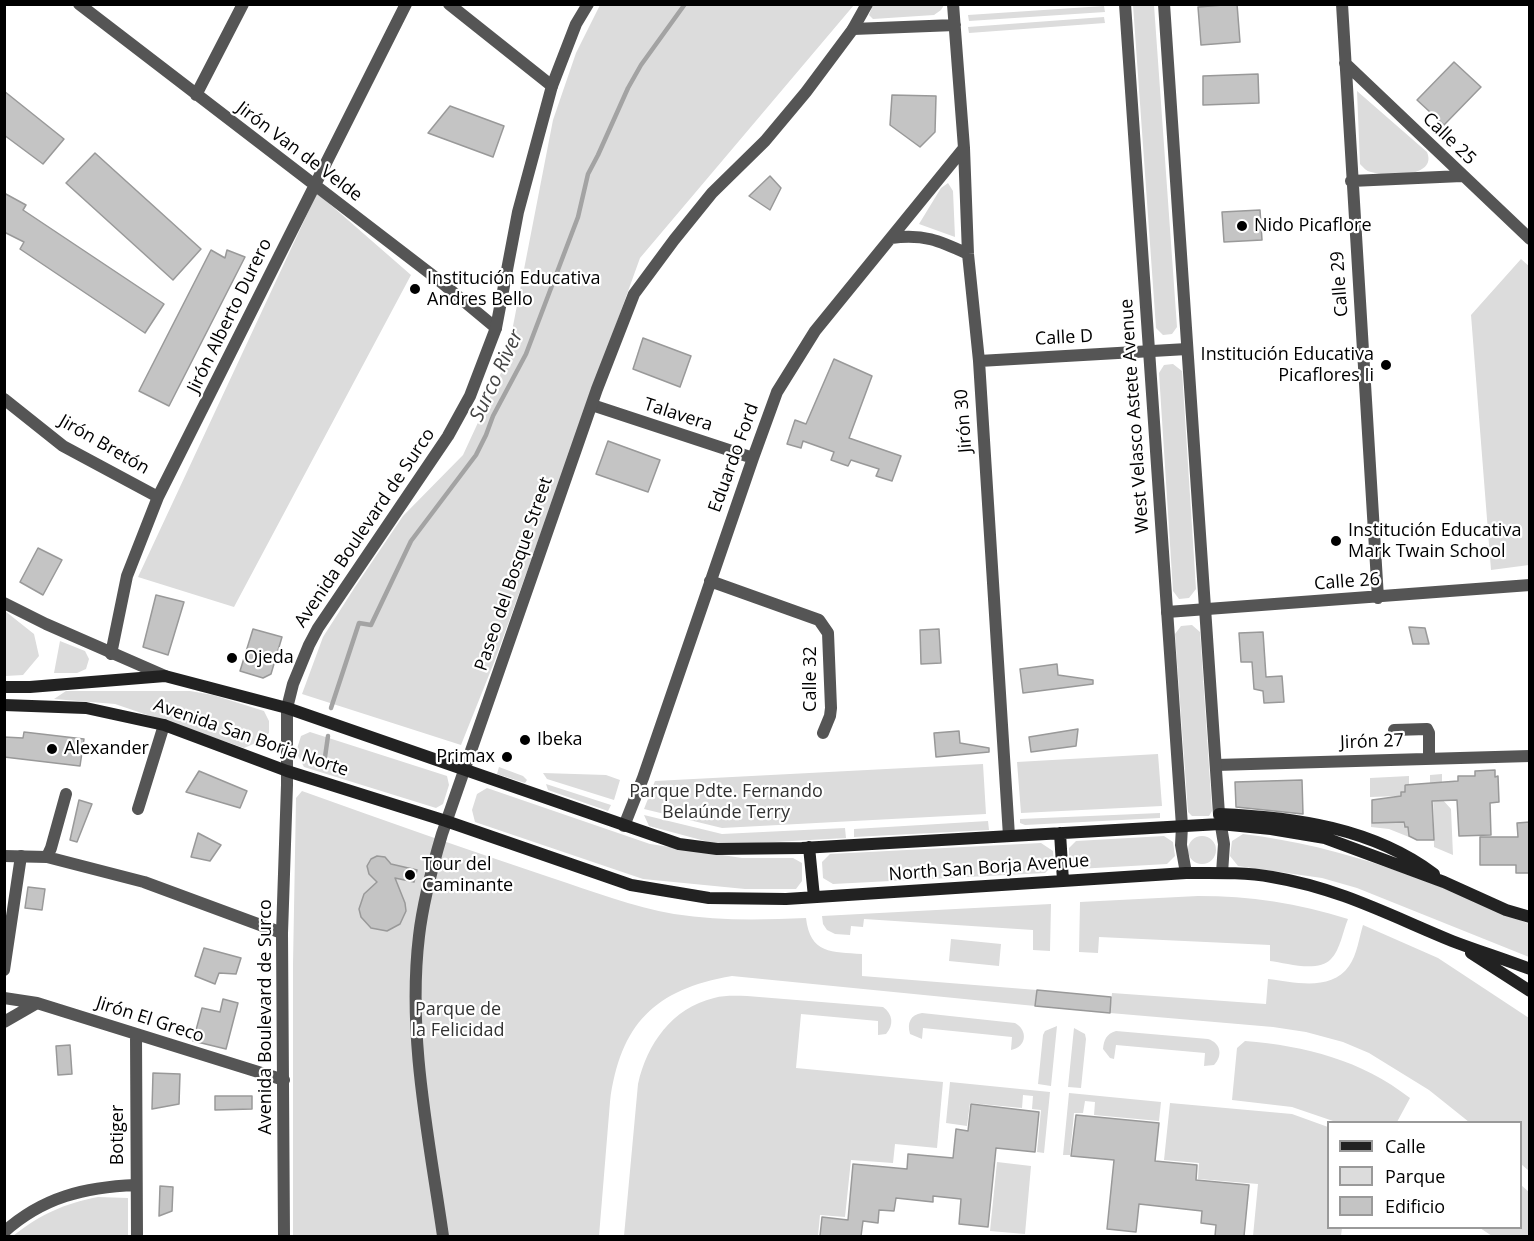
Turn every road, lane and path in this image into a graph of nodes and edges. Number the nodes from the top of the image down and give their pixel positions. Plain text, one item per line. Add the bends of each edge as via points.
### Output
1 (79, 4) edge
2 (243, 4) edge
3 (406, 4) edge
4 (449, 4) edge
5 (588, 4) edge
6 (867, 4) edge
7 (953, 4) edge
8 (1125, 4) edge
9 (1164, 4) edge
10 (1342, 4) edge
11 (955, 25) junction
12 (853, 29) junction
13 (1345, 63) junction
14 (552, 86) junction
15 (196, 95) junction
16 (964, 148) junction
17 (1462, 176) junction
18 (1351, 181) junction
19 (314, 186) junction
20 (891, 238) junction
21 (1530, 239) edge
22 (968, 254) junction
23 (496, 328) junction
24 (1187, 349) junction
25 (1149, 351) junction
26 (979, 361) junction
27 (4, 399) edge
28 (592, 405) junction
29 (753, 458) junction
30 (158, 497) junction
31 (710, 581) junction
32 (1530, 585) edge
33 (1378, 598) junction
34 (4, 603) edge
35 (1205, 610) junction
36 (1167, 612) junction
37 (111, 654) junction
38 (165, 676) junction
39 (4, 687) edge
40 (4, 705) edge
41 (287, 708) junction
42 (164, 725) junction
43 (1394, 730) dead end
44 (823, 733) dead end
45 (1530, 756) edge
46 (1429, 758) junction
47 (1216, 765) junction
48 (465, 770) junction
49 (287, 771) junction
50 (66, 794) dead end
51 (138, 809) dead end
52 (1220, 819) junction
53 (446, 821) junction
54 (624, 826) junction
55 (1182, 826) junction
56 (1060, 833) junction
57 (1009, 836) junction
58 (809, 847) junction
59 (4, 856) edge
60 (21, 856) junction
61 (47, 857) junction
62 (1186, 873) junction
63 (1222, 873) junction
64 (1063, 881) junction
65 (814, 897) junction
66 (1530, 917) edge
67 (282, 933) junction
68 (1452, 940) junction
69 (1530, 969) edge
70 (4, 970) edge
71 (1530, 991) edge
72 (4, 998) edge
73 (38, 1003) junction
74 (4, 1022) edge
75 (136, 1034) junction
76 (284, 1080) junction
77 (136, 1185) junction
78 (4, 1232) edge
79 (137, 1236) edge
80 (284, 1236) edge
81 (442, 1236) edge

1 - 15 street, Jirón Van de Velde
2 - 15 street
3 - 19 street, Jirón Alberto Durero
4 - 14 street
5 - 14 street, Avenida Boulevard de Surco
6 - 12 street, Paseo del Bosque Street
7 - 11 street, Jirón 30
8 - 25 street, West Velasco Astete Avenue
9 - 24 street
10 - 13 street, Calle 29
11 - 12 street
11 - 16 street, Jirón 30
12 - 28 street, Paseo del Bosque Street via 806,92 765,141 712,194 634,294
13 - 17 street, Calle 25
13 - 18 street, Calle 29
14 - 23 street, Avenida Boulevard de Surco via 518,212
15 - 19 street, Jirón Van de Velde
16 - 20 street, Eduardo Ford
16 - 22 street, Jirón 30
17 - 18 street
17 - 21 street, Calle 25
18 - 33 street, Calle 29
19 - 23 street, Jirón Van de Velde
19 - 30 street, Jirón Alberto Durero
20 - 22 street via 915,235 944,242
20 - 29 street, Eduardo Ford via 815,331 777,392
22 - 26 street, Jirón 30
23 - 41 street, Avenida Boulevard de Surco via 470,396 448,436 314,637
24 - 25 street, Calle D
24 - 35 street
25 - 26 street, Calle D
25 - 36 street, West Velasco Astete Avenue
26 - 57 street, Jirón 30
27 - 30 street, Jirón Bretón via 63,446
28 - 29 street, Talavera
28 - 48 street, Paseo del Bosque Street
29 - 31 street, Eduardo Ford
30 - 37 street, Jirón Alberto Durero via 127,576
31 - 44 street, Calle 32 via 825,625 831,708
31 - 54 street, Eduardo Ford
32 - 33 street, Calle 26
33 - 35 street, Calle 26
34 - 37 street, Avenida San Borja Norte
35 - 36 street, Calle 26
35 - 47 street
36 - 55 street, West Velasco Astete Avenue
37 - 38 street, Avenida San Borja Norte
38 - 39 main road, Avenida San Borja Norte
38 - 41 main road, Avenida San Borja Norte
40 - 42 main road, Avenida San Borja Norte via 86,708
41 - 48 main road, Avenida San Borja Norte
41 - 49 street, Avenida Boulevard de Surco
42 - 49 main road, Avenida San Borja Norte
42 - 51 street
43 - 46 street via 1427,729
45 - 46 street, Jirón 27
46 - 47 street, Jirón 27
47 - 52 street
48 - 53 street, Paseo del Bosque Street
48 - 54 main road, North San Borja Avenue
49 - 53 main road, Avenida San Borja Norte
49 - 67 street, Avenida Boulevard de Surco
50 - 61 street
52 - 55 main road
52 - 63 street via 1224,844
52 - 66 main road via 1325,838
53 - 65 main road, North San Borja Avenue via 631,885 709,898
53 - 81 street, Paseo del Bosque Street via 427,888 416,991 416,1035
54 - 58 main road, North San Borja Avenue via 679,844 717,849
55 - 56 main road, North San Borja Avenue
55 - 62 street, West Velasco Astete Avenue
56 - 57 main road, North San Borja Avenue
56 - 64 main road
57 - 58 main road, North San Borja Avenue
58 - 65 main road
59 - 60 street
60 - 61 street
60 - 70 street
61 - 67 street via 144,882
62 - 63 main road, North San Borja Avenue
62 - 64 main road, North San Borja Avenue
63 - 68 main road, North San Borja Avenue via 1271,877 1318,887 1363,901
64 - 65 main road, North San Borja Avenue
67 - 76 street, Avenida Boulevard de Surco
68 - 69 main road, North San Borja Avenue
68 - 71 main road
72 - 73 street, Jirón El Greco
73 - 74 street
73 - 75 street, Jirón El Greco
75 - 76 street, Jirón El Greco
75 - 77 street, Botiger
76 - 80 street, Avenida Boulevard de Surco
77 - 78 street via 73,1193 46,1203
77 - 79 street, Botiger

